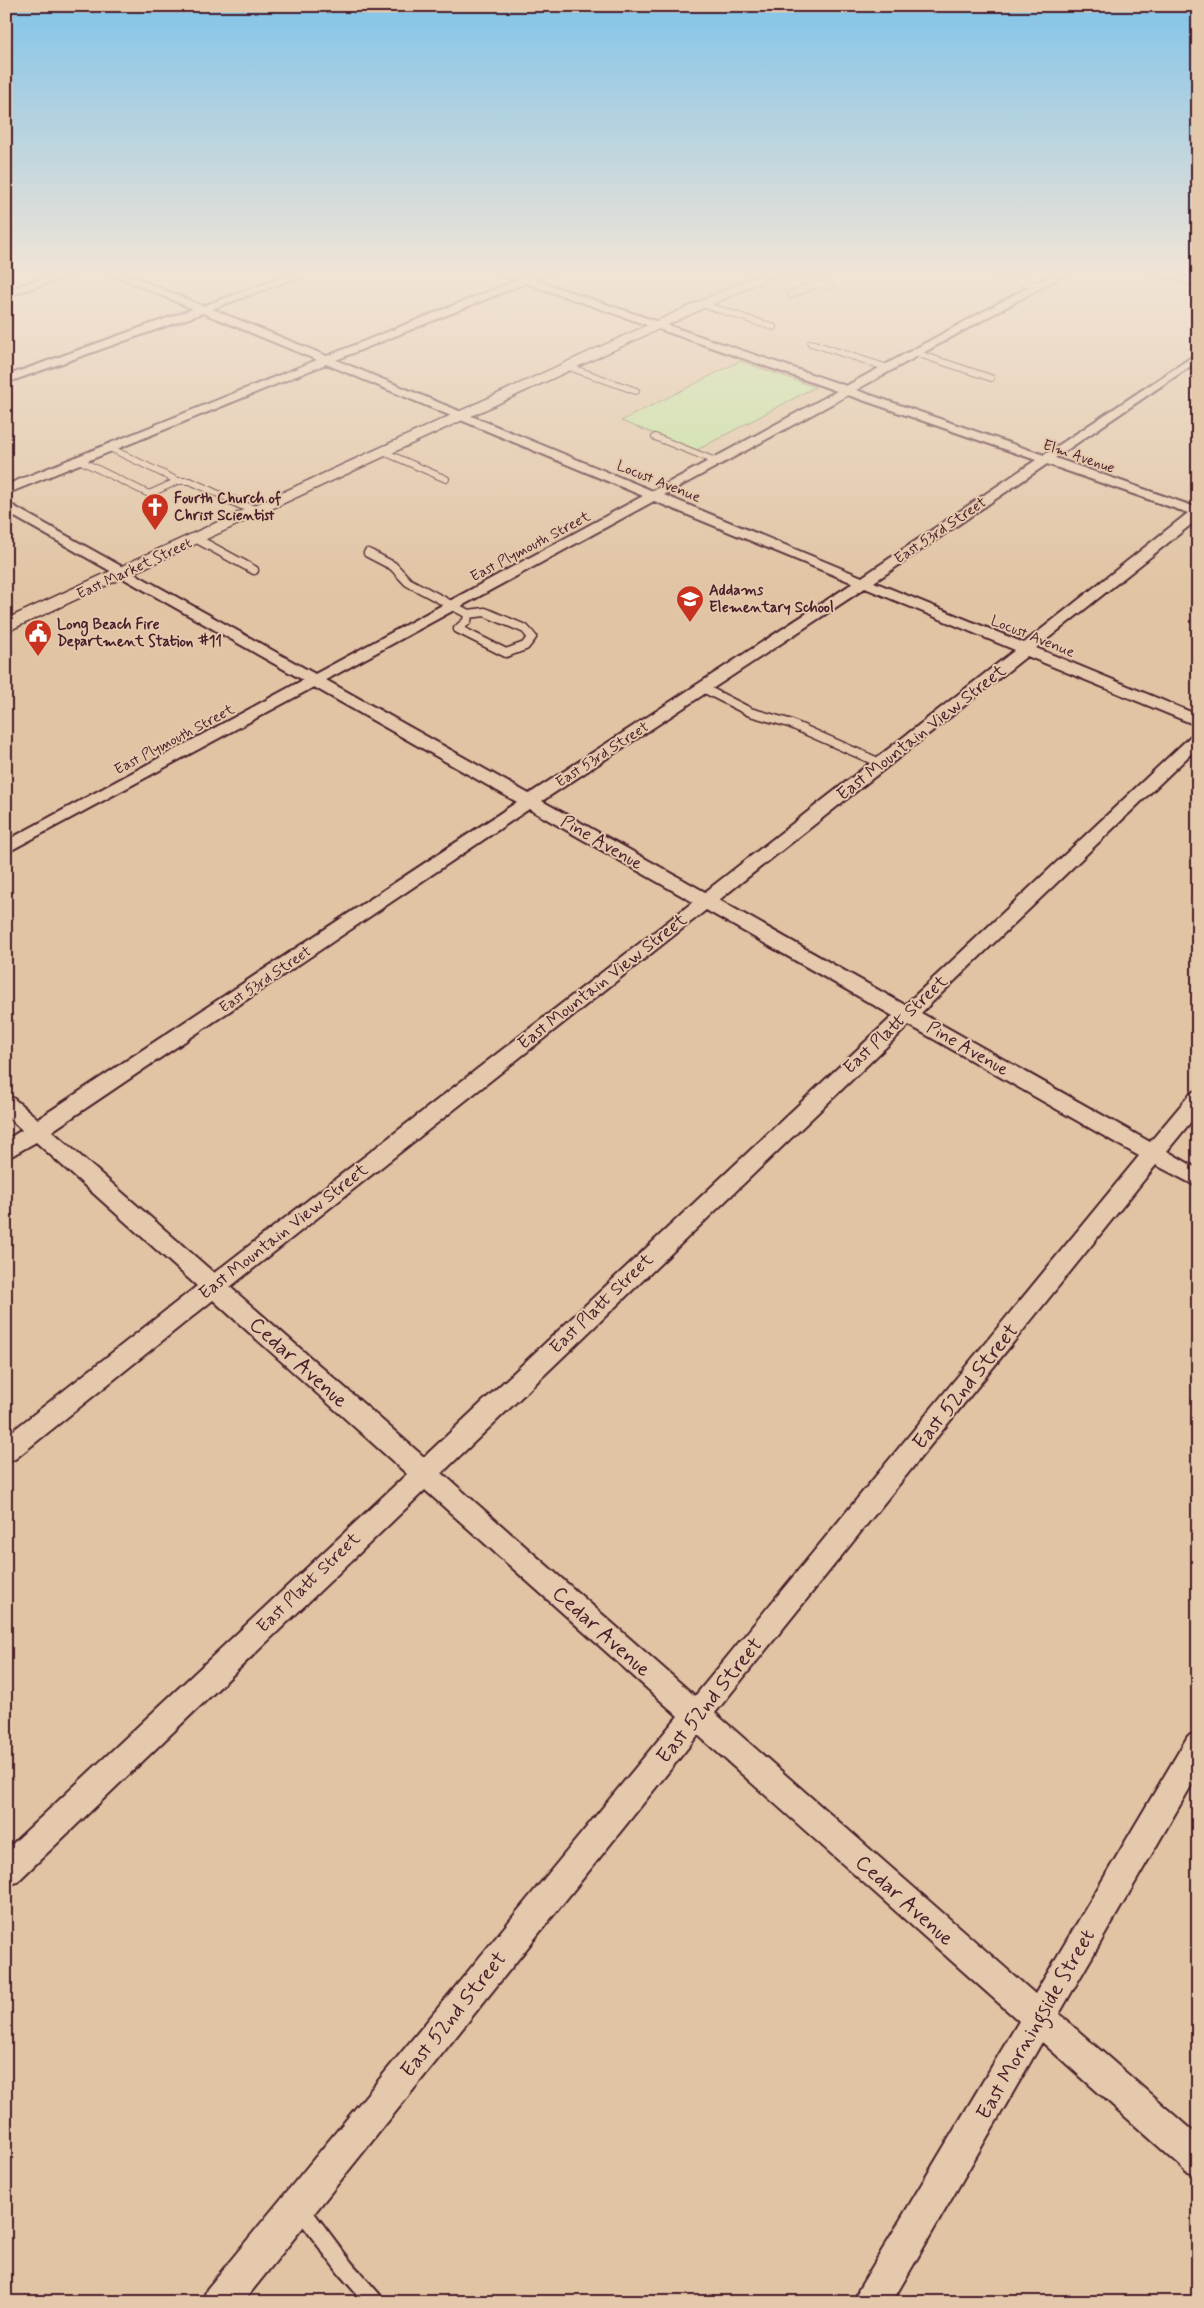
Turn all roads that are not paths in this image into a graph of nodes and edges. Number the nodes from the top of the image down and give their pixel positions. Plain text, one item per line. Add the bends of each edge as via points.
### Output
1 (283, 378) edge
2 (368, 378) edge
3 (546, 378) edge
4 (599, 378) edge
5 (808, 378) edge
6 (870, 378) edge
7 (1166, 378) edge
8 (636, 391) dead end
9 (846, 391) junction
10 (461, 417) junction
11 (655, 437) dead end
12 (110, 448) junction
13 (384, 452) junction
14 (79, 460) junction
15 (1043, 460) junction
16 (718, 462) junction
17 (446, 479) dead end
18 (178, 481) junction
19 (6, 490) edge
20 (656, 497) junction
21 (6, 506) edge
22 (256, 511) junction
23 (1198, 512) edge
24 (197, 539) junction
25 (368, 553) dead end
26 (254, 570) dead end
27 (124, 572) junction
28 (863, 583) junction
29 (454, 606) junction
30 (468, 614) junction
31 (6, 626) edge
32 (1026, 650) junction
33 (315, 681) junction
34 (703, 688) junction
35 (1198, 721) edge
36 (1198, 738) edge
37 (880, 764) junction
38 (530, 801) junction
39 (8, 845) edge
40 (705, 900) junction
41 (906, 1013) junction
42 (1198, 1098) edge
43 (6, 1103) edge
44 (38, 1131) junction
45 (6, 1151) edge
46 (1154, 1154) junction
47 (1198, 1179) edge
48 (213, 1286) junction
49 (6, 1452) edge
50 (423, 1472) junction
51 (697, 1714) junction
52 (1198, 1746) edge
53 (6, 1871) edge
54 (1038, 2018) junction
55 (1198, 2159) edge
56 (298, 2205) junction
57 (220, 2302) edge
58 (375, 2302) edge
59 (872, 2302) edge

1 - 12 street
2 - 10 street, Locust Avenue
3 - 10 street, East Market Street
4 - 8 lane
5 - 9 street, Elm Avenue
6 - 9 street, East Plymouth Street
7 - 15 street, East 53rd Street
9 - 15 street, Elm Avenue
9 - 16 street, East Plymouth Street
10 - 13 street, East Market Street
10 - 20 street, Locust Avenue
11 - 16 lane
12 - 14 street
12 - 18 lane
13 - 17 lane
13 - 22 street, East Market Street
14 - 18 lane via 149,494
14 - 19 street
15 - 23 street, Elm Avenue
15 - 28 street, East 53rd Street
16 - 20 street, East Plymouth Street
18 - 22 lane via 190,480
20 - 28 street, Locust Avenue
20 - 29 street, East Plymouth Street
21 - 27 street, Pine Avenue
22 - 24 street, East Market Street
23 - 32 street, East Mountain View Street
24 - 26 lane
24 - 27 street, East Market Street
25 - 29 lane via 393,566 408,582
27 - 31 street, East Market Street
27 - 33 street, Pine Avenue
28 - 32 street, Locust Avenue
28 - 34 street, East 53rd Street
29 - 30 lane
29 - 33 street, East Plymouth Street
30 - 30 lane via 485,612 525,629 532,637 525,646 506,653 458,629 467,621
32 - 35 street, Locust Avenue
32 - 37 street, East Mountain View Street
33 - 38 street, Pine Avenue
33 - 39 street, East Plymouth Street
34 - 37 lane via 750,712 789,723
34 - 38 street, East 53rd Street
36 - 41 street, East Platt Street
37 - 40 street, East Mountain View Street
38 - 40 street, Pine Avenue
38 - 44 street, East 53rd Street
40 - 41 street, Pine Avenue
40 - 48 street, East Mountain View Street
41 - 46 street, Pine Avenue
41 - 50 street, East Platt Street
42 - 46 street, East 52nd Street
43 - 44 street, Cedar Avenue
44 - 45 street, East 53rd Street
44 - 48 street, Cedar Avenue
46 - 47 street, Pine Avenue
46 - 51 street, East 52nd Street
48 - 49 street, East Mountain View Street
48 - 50 street, Cedar Avenue
50 - 51 street, Cedar Avenue
50 - 53 street, East Platt Street
51 - 54 street, Cedar Avenue
51 - 56 street, East 52nd Street
52 - 54 street, East Morningside Street
54 - 55 street, Cedar Avenue
54 - 59 street, East Morningside Street
56 - 57 street, East 52nd Street
56 - 58 lane

